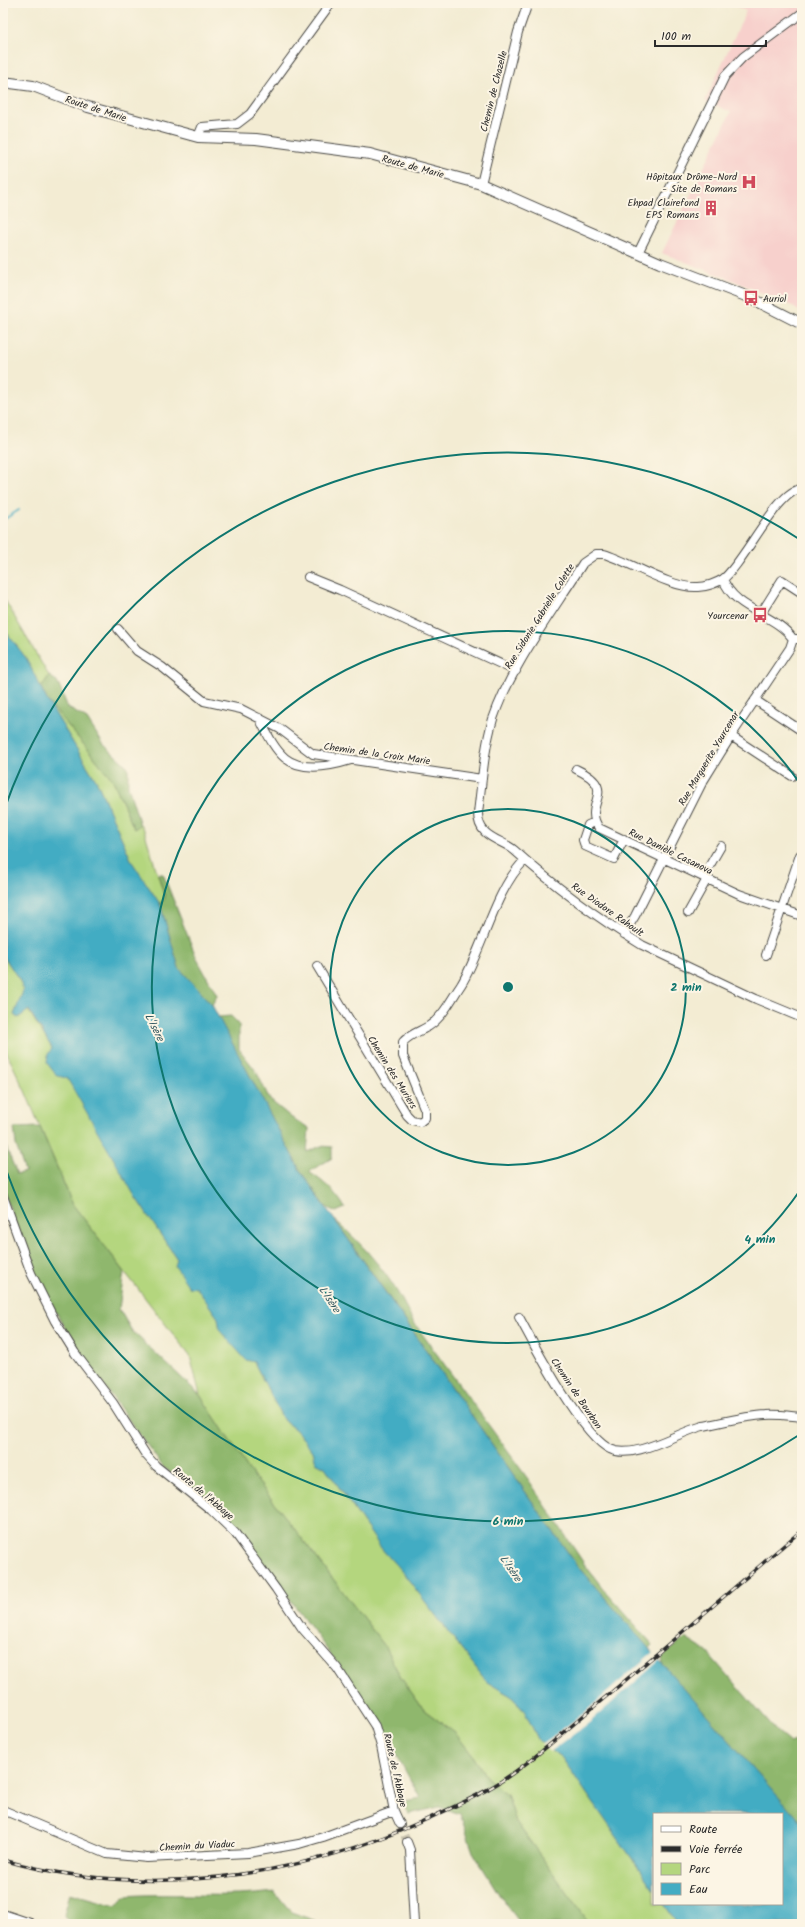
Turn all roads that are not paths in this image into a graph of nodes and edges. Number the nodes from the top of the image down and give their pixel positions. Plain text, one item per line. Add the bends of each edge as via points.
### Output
1 (331, 3) edge
2 (528, 3) edge
3 (802, 13) edge
4 (3, 82) edge
5 (198, 137) junction
6 (481, 184) junction
7 (638, 253) junction
8 (802, 324) edge
9 (802, 490) edge
10 (308, 577) dead end
11 (723, 579) junction
12 (802, 593) edge
13 (760, 615) junction
14 (118, 628) dead end
15 (793, 638) junction
16 (802, 639) edge
17 (516, 671) junction
18 (755, 700) junction
19 (259, 718) junction
20 (802, 731) edge
21 (731, 736) junction
22 (354, 759) junction
23 (576, 769) dead end
24 (792, 776) dead end
25 (482, 779) junction
26 (595, 822) junction
27 (624, 839) junction
28 (721, 846) dead end
29 (800, 854) dead end
30 (664, 858) junction
31 (525, 860) junction
32 (705, 878) junction
33 (781, 909) junction
34 (688, 913) dead end
35 (802, 916) edge
36 (624, 934) junction
37 (766, 955) dead end
38 (317, 966) dead end
39 (802, 1018) edge
40 (3, 1196) edge
41 (519, 1317) dead end
42 (802, 1417) edge
43 (3, 1810) edge
44 (394, 1811) junction
45 (400, 1824) tunnel mouth
46 (407, 1842) tunnel mouth
47 (3, 1915) edge
48 (30, 1924) edge
49 (414, 1924) edge

1 - 5 street via 250,114 237,124 202,127
2 - 6 street, Chemin de Chazelle via 518,32
3 - 7 street via 743,57 725,76
4 - 5 street, Route de Marie via 33,86 88,107
5 - 6 street, Route de Marie via 256,139 370,154
6 - 7 street, Route de Marie
7 - 8 street, Route de Marie via 751,298
9 - 11 street, Rue Sidonie Gabrielle Colette via 793,491 761,526 736,567
10 - 17 street
11 - 13 street via 739,601
11 - 17 street, Rue Sidonie Gabrielle Colette via 697,587 677,585 612,557 596,554 583,564
12 - 13 street via 782,580
13 - 15 street via 785,629
14 - 19 street, Chemin de la Croix Marie via 137,651 162,667 204,701 241,708
15 - 16 street
15 - 18 street, Rue Marguerite Yourcenar via 790,648
17 - 25 street, Rue Sidonie Gabrielle Colette via 494,718
18 - 20 street
18 - 21 street, Rue Marguerite Yourcenar
19 - 22 street, Chemin de la Croix Marie via 280,729 313,754
19 - 22 street via 272,742 285,758 309,767 336,765
21 - 24 street
21 - 30 street, Rue Marguerite Yourcenar via 694,797
22 - 25 street, Chemin de la Croix Marie
23 - 26 street via 595,780 598,786
25 - 31 street, Rue Diodore Rahoult via 478,820 485,832 513,849
26 - 27 street, Rue Danièle Casanova via 599,828
26 - 27 street via 588,826 583,840 585,846 614,859
27 - 30 street, Rue Danièle Casanova
28 - 32 street
29 - 33 street
30 - 32 street, Rue Danièle Casanova
30 - 36 street, Rue Marguerite Yourcenar
31 - 36 street, Rue Diodore Rahoult via 542,876
31 - 38 street, Chemin des Muriers via 516,868 506,885 465,977 445,1009 429,1026 403,1042 403,1056 425,1110 425,1118 420,1122 412,1120 407,1115
32 - 33 street, Rue Danièle Casanova
32 - 34 street
33 - 35 street, Rue Danièle Casanova
33 - 37 street
36 - 39 street, Rue Diodore Rahoult via 642,945
40 - 44 street, Route de l'Abbaye via 31,1273 55,1321 146,1455 234,1533 268,1576 302,1628 337,1668 375,1726
41 - 42 street, Chemin de Bourbon via 571,1406 592,1434 611,1450 647,1448 701,1427 751,1417
43 - 44 street, Chemin du Viaduc via 107,1854 147,1858 248,1853 299,1844
44 - 45 street, Route de l'Abbaye
46 - 49 street via 410,1850
47 - 48 street

